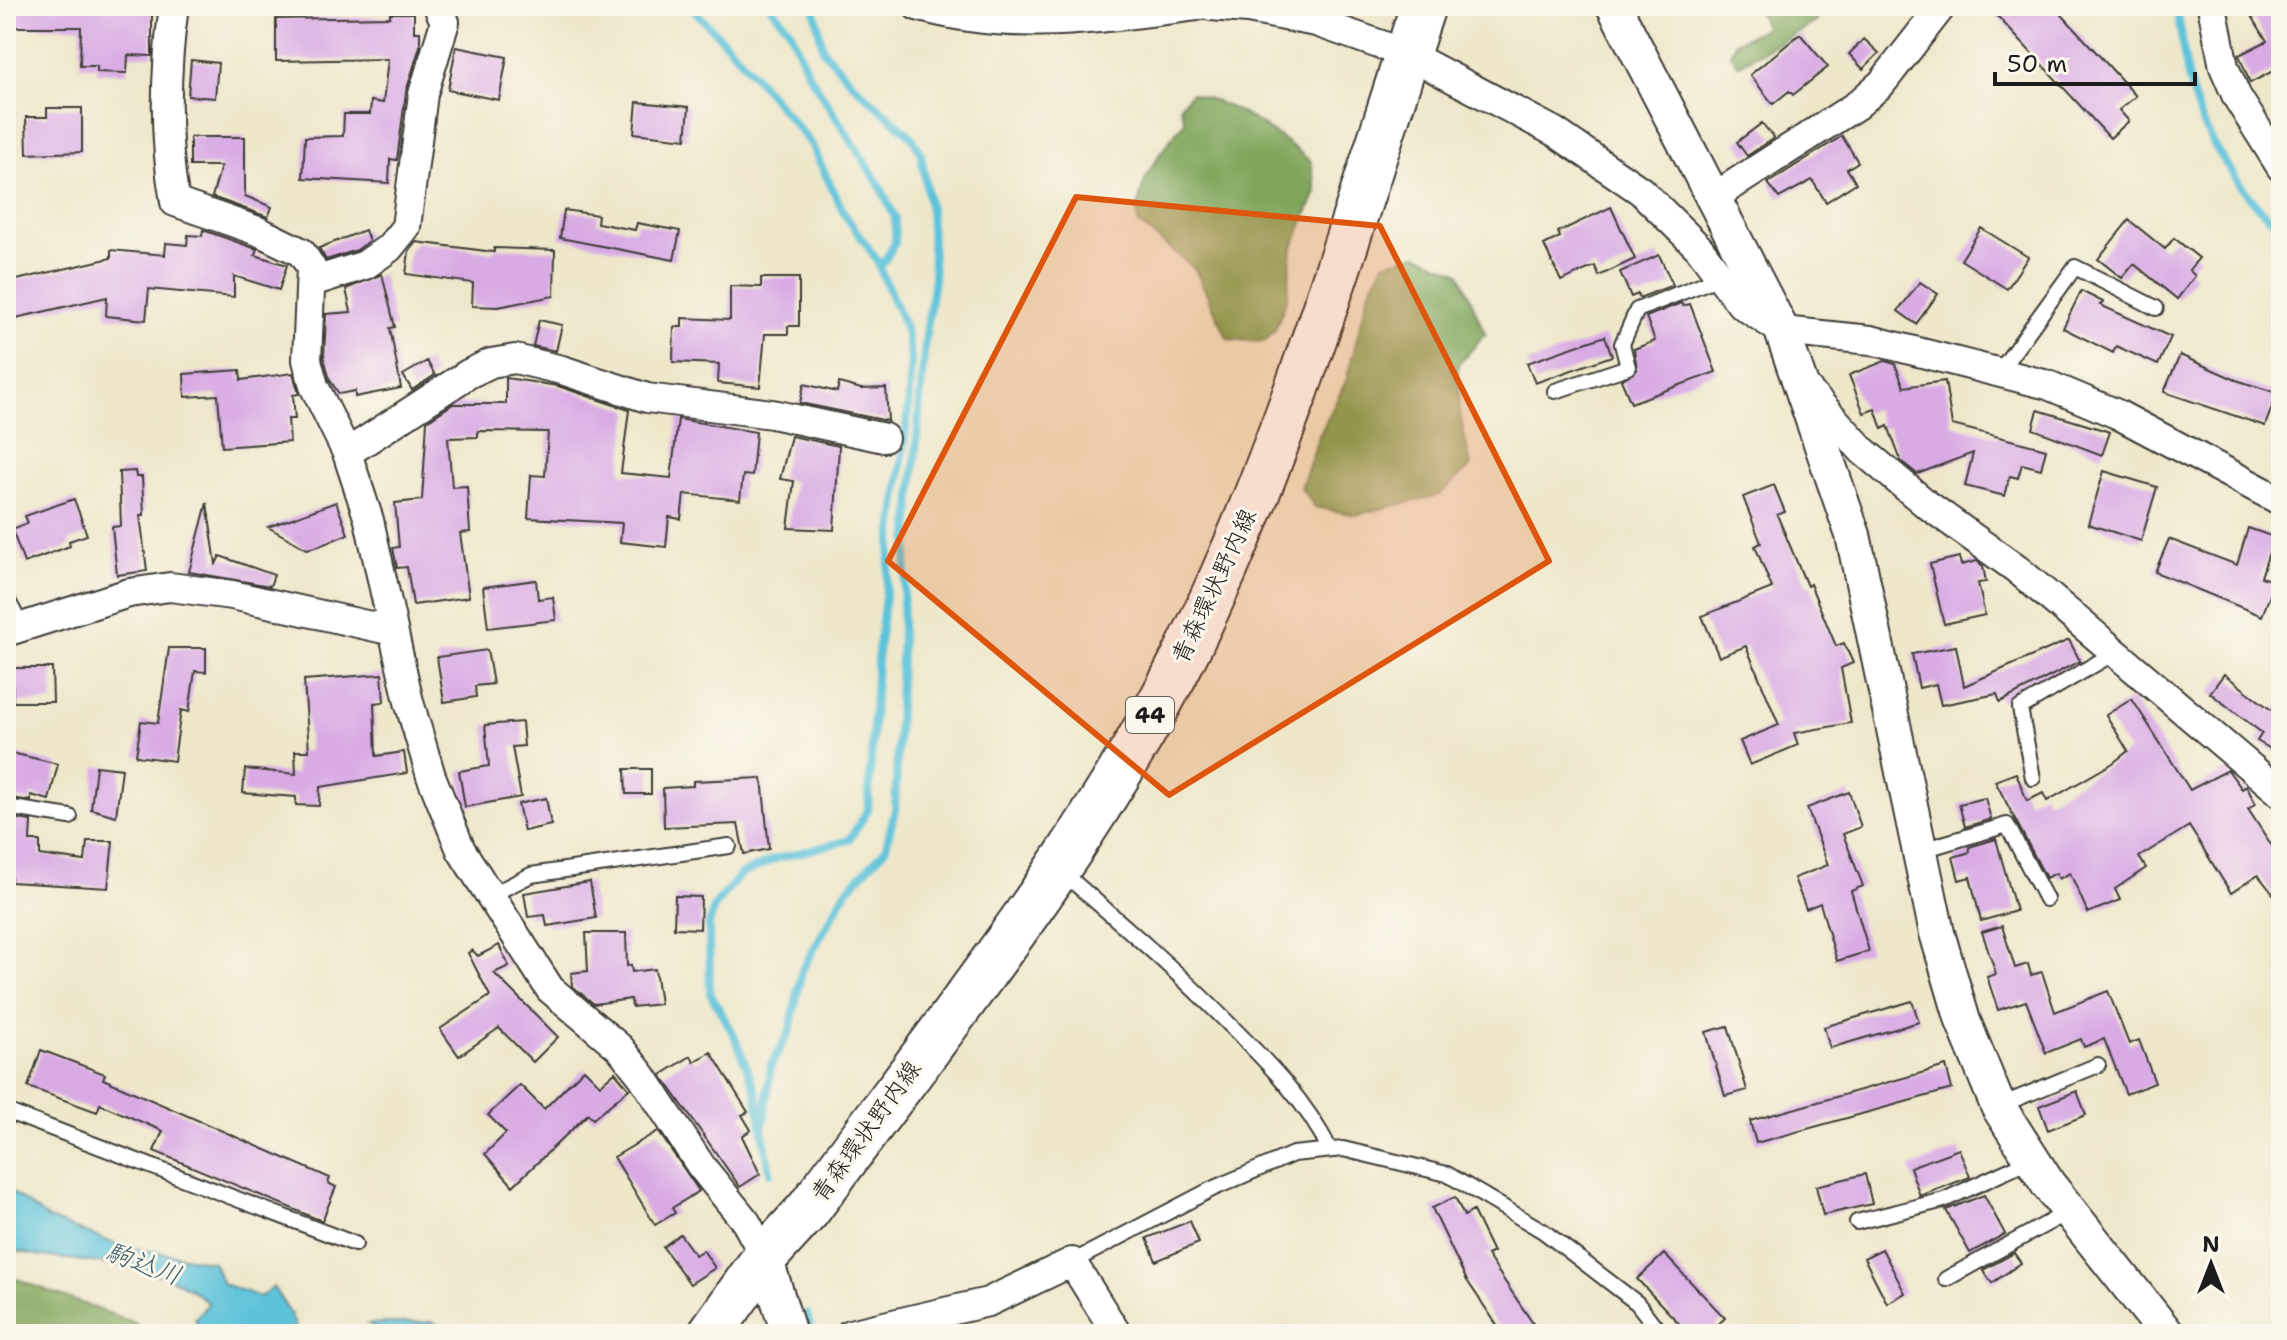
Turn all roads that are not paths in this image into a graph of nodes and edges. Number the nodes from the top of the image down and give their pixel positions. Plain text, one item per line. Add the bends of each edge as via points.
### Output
1 (174, 6) edge
2 (438, 6) edge
3 (917, 6) edge
4 (1197, 6) edge
5 (1211, 6) edge
6 (1423, 6) edge
7 (1614, 6) edge
8 (1942, 6) edge
9 (2212, 6) edge
10 (1407, 54) junction
11 (2281, 167) edge
12 (1714, 197) junction
13 (1720, 277) junction
14 (312, 282) junction
15 (2156, 308) dead end
16 (1782, 331) junction
17 (1999, 372) junction
18 (1798, 378) junction
19 (1555, 391) dead end
20 (884, 438) dead end
21 (347, 453) junction
22 (2281, 501) edge
23 (6, 597) edge
24 (14, 629) edge
25 (393, 631) junction
26 (2116, 652) junction
27 (2033, 778) dead end
28 (2281, 793) edge
29 (6, 807) edge
30 (70, 817) dead end
31 (729, 846) dead end
32 (1919, 851) junction
33 (1059, 869) junction
34 (489, 896) junction
35 (2046, 899) dead end
36 (2098, 1065) dead end
37 (1998, 1106) junction
38 (6, 1111) edge
39 (1330, 1150) junction
40 (2033, 1159) junction
41 (2070, 1211) junction
42 (1857, 1222) dead end
43 (355, 1244) dead end
44 (765, 1257) junction
45 (1072, 1262) junction
46 (1946, 1279) dead end
47 (710, 1334) edge
48 (789, 1334) edge
49 (850, 1334) edge
50 (1117, 1334) edge
51 (1661, 1334) edge
52 (2167, 1334) edge

1 - 14 street via 169,46 175,202 301,252 311,267
2 - 14 street via 445,22 423,94 406,227 365,265
3 - 4 street via 1033,24
5 - 10 street via 1316,22
6 - 10 main road, 青森環状野内線 / 44
7 - 12 street
8 - 12 street via 1882,83 1857,105
9 - 11 street via 2224,67
10 - 13 street via 1555,132 1641,191 1699,248
10 - 33 main road, 青森環状野内線 / 44 via 1285,421 1228,562 1186,652
12 - 16 street
13 - 16 street via 1741,304
13 - 19 lane via 1637,310 1622,344 1628,367
14 - 21 street via 307,360
15 - 17 lane via 2075,267
16 - 17 street via 1871,340
16 - 18 street
17 - 22 street via 2048,385 2117,414
18 - 26 street via 1863,451
18 - 32 street via 1853,535
20 - 21 street via 772,414 647,398 515,359 468,374
21 - 25 street via 369,520
23 - 24 lane
24 - 25 street via 129,593 170,587 232,595
25 - 34 street via 431,776 461,850
26 - 27 lane via 2020,708
26 - 28 street
29 - 30 lane
31 - 34 lane via 531,875
32 - 35 lane via 2007,825
32 - 37 street via 1963,1021
33 - 39 lane via 1170,964 1284,1080
33 - 44 main road, 青森環状野内線 / 44 via 808,1210
34 - 44 street via 550,989 620,1048 642,1076
36 - 37 lane
37 - 40 street
38 - 43 lane
39 - 45 lane via 1293,1154 1212,1189
39 - 51 lane via 1447,1174 1555,1240 1637,1303
40 - 41 street
40 - 42 lane via 1944,1200
41 - 46 lane
41 - 52 street
44 - 47 main road, 青森環状野内線 / 44
44 - 48 street
45 - 49 street via 988,1302
45 - 50 street

